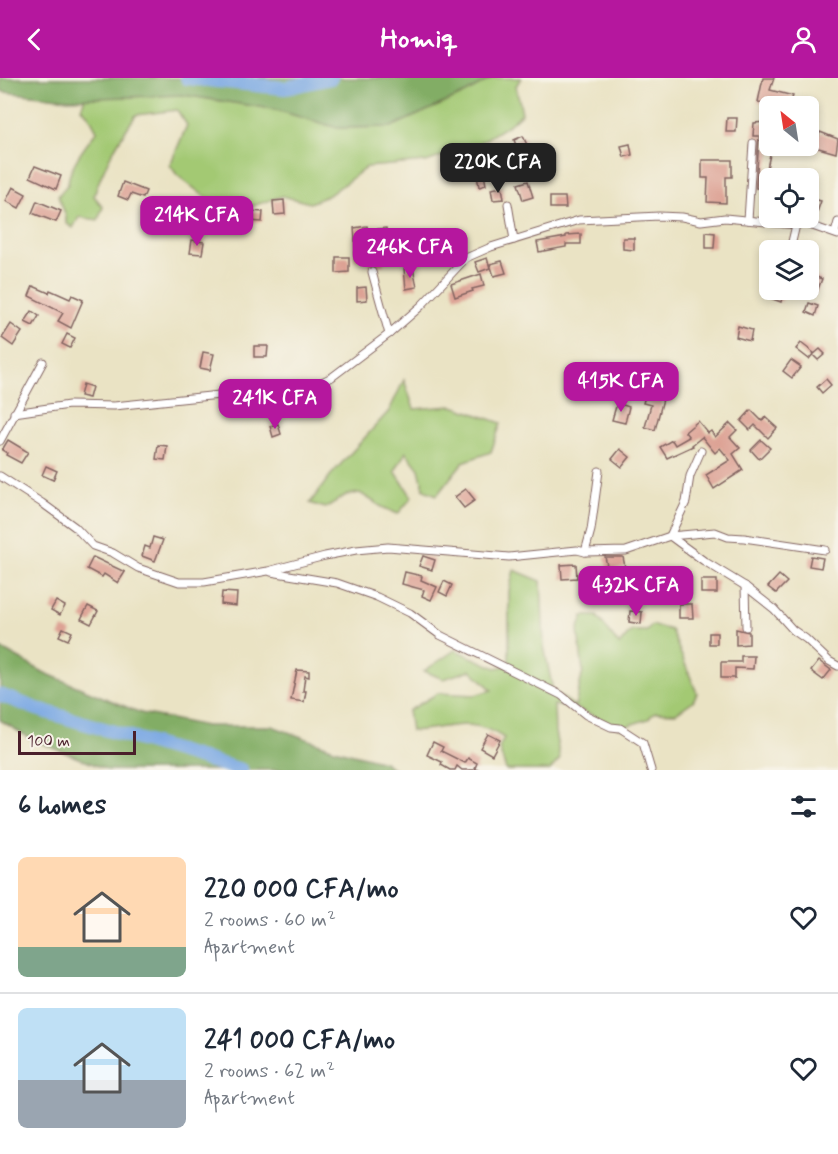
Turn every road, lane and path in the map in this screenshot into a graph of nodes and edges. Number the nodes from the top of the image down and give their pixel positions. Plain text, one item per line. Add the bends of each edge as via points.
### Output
1 (753, 143) dead end
2 (508, 204) dead end
3 (748, 220) junction
4 (759, 221) edge
5 (838, 222) edge
6 (817, 228) edge
7 (836, 234) edge
8 (514, 240) junction
9 (372, 272) dead end
10 (389, 334) junction
11 (43, 362) dead end
12 (14, 413) junction
13 (0, 441) edge
14 (701, 451) dead end
15 (599, 471) dead end
16 (0, 476) edge
17 (670, 536) junction
18 (825, 550) dead end
19 (585, 552) junction
20 (268, 571) junction
21 (745, 586) junction
22 (746, 627) dead end
23 (838, 666) edge
24 (651, 770) edge

1 - 3 street
2 - 8 street
3 - 4 street
3 - 8 street via 612,217 579,220
5 - 7 street
6 - 7 street
8 - 10 street via 466,258
9 - 10 street
10 - 12 street via 332,377 306,390 229,393 114,406 69,405
11 - 12 street
12 - 13 street
14 - 17 street via 690,476 686,502
15 - 19 street
16 - 20 street via 42,503 93,546 138,568 179,582 204,582
17 - 18 street via 715,532
17 - 19 street via 626,551
17 - 21 street
19 - 20 street via 509,557 388,548 356,550
20 - 24 street via 337,583 410,613 440,635 561,695 586,715 620,728 643,743
21 - 22 street
21 - 23 street

